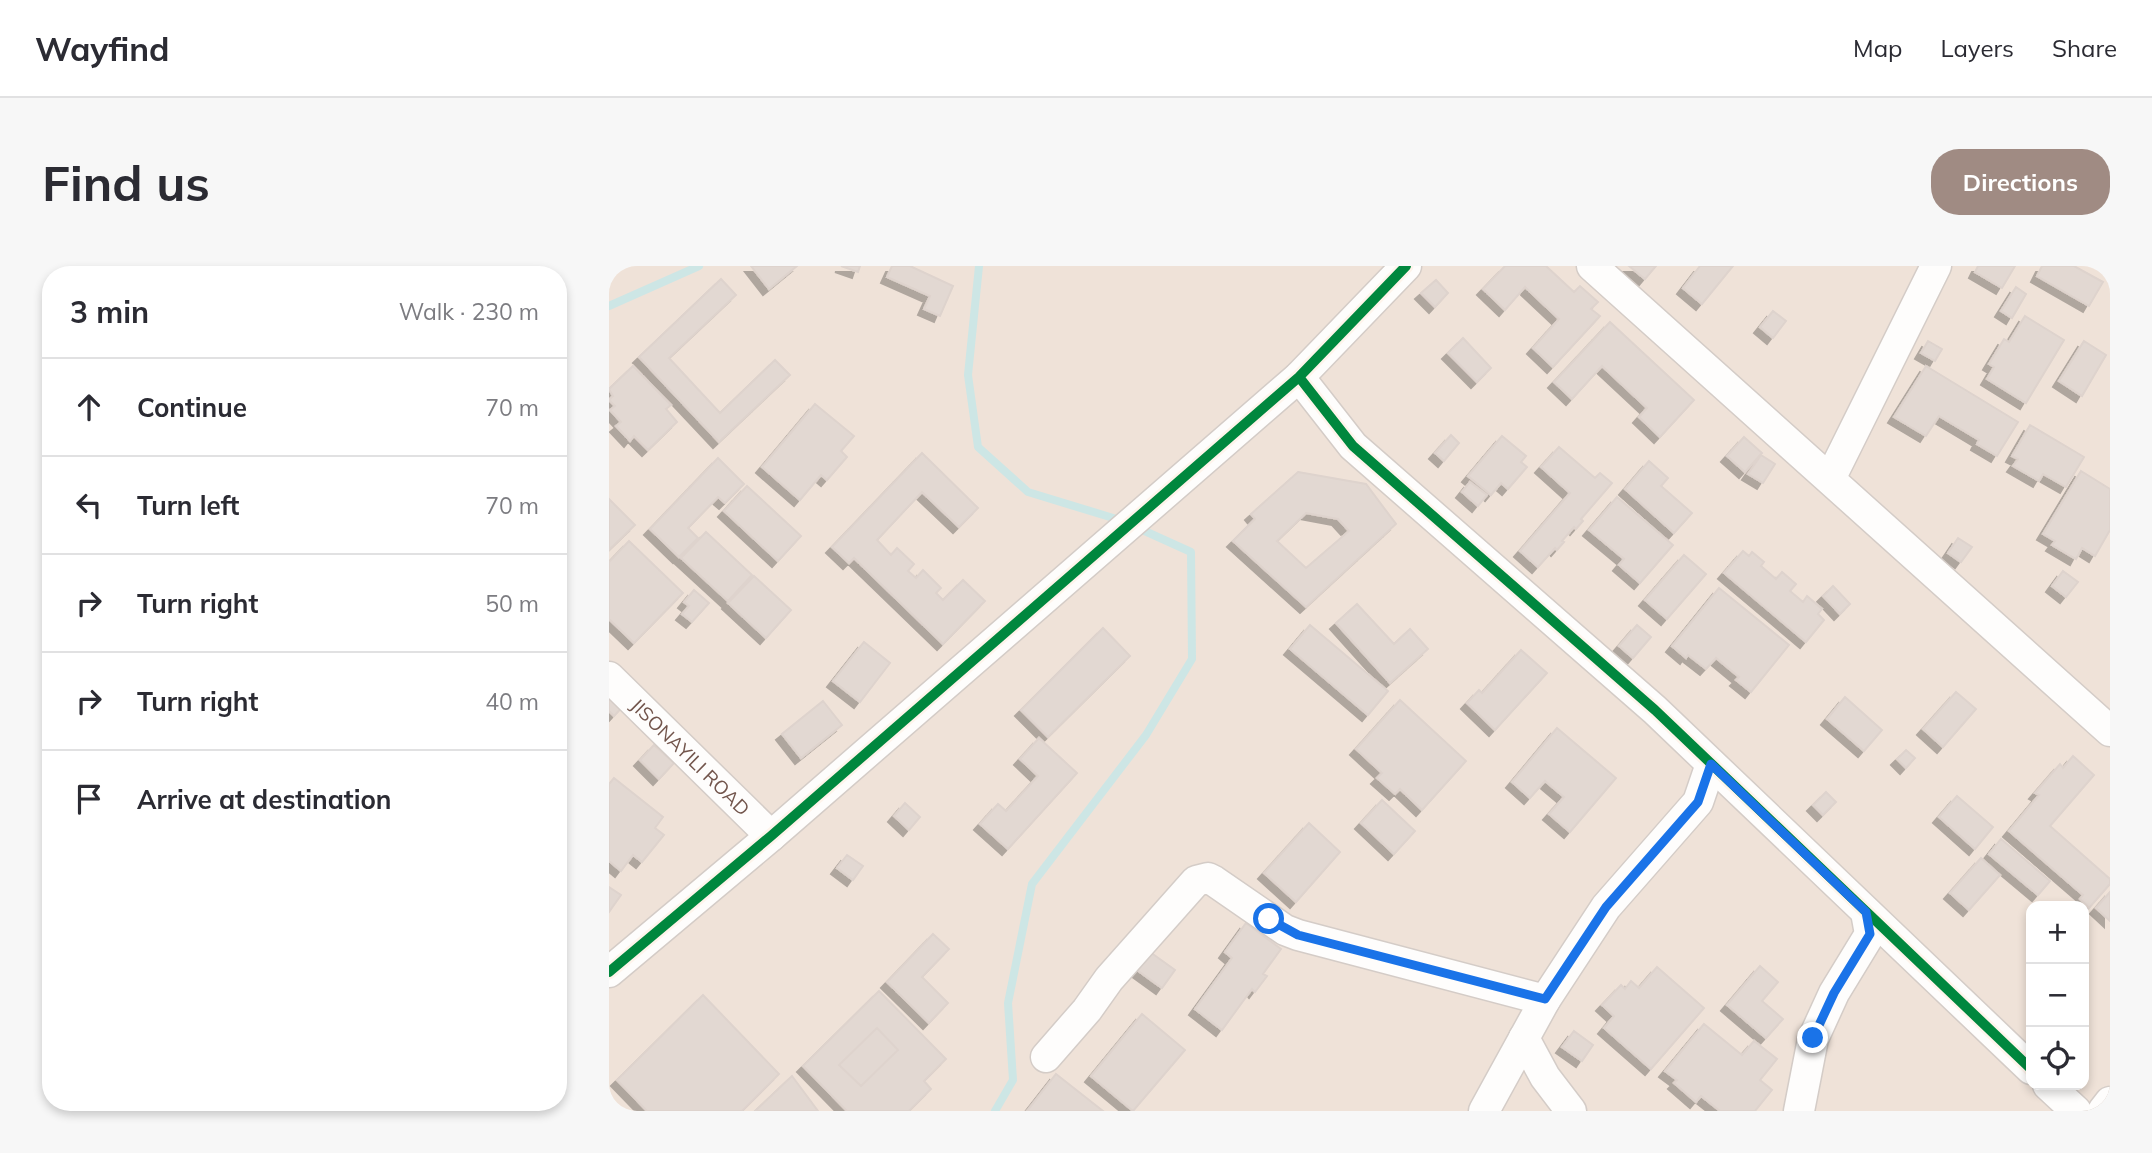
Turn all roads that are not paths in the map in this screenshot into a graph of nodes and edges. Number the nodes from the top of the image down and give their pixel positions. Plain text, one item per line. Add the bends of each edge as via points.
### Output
1 (1406, 266) edge
2 (1592, 266) edge
3 (1935, 266) edge
4 (1299, 377) junction
5 (1830, 479) junction
6 (609, 677) edge
7 (2110, 731) edge
8 (1711, 764) junction
9 (771, 836) junction
10 (1866, 912) junction
11 (609, 972) edge
12 (1545, 999) junction
13 (1524, 1038) junction
14 (1046, 1057) dead end
15 (2026, 1064) edge
16 (2053, 1090) edge
17 (2110, 1102) edge
18 (1484, 1111) edge
19 (1571, 1111) edge
20 (1799, 1111) edge
21 (2076, 1111) edge
22 (2103, 1111) edge

1 - 4 street
2 - 5 street
3 - 5 street
4 - 8 street via 1353,446
4 - 9 street
5 - 7 street
6 - 9 street, JISONAYILI ROAD
8 - 10 street
8 - 12 street via 1698,802 1606,907
9 - 11 street
10 - 15 street
10 - 20 street via 1870,934 1813,1038
12 - 13 street
12 - 14 street via 1298,935 1214,881 1201,878
13 - 18 street
13 - 19 street
16 - 21 street
17 - 22 street

